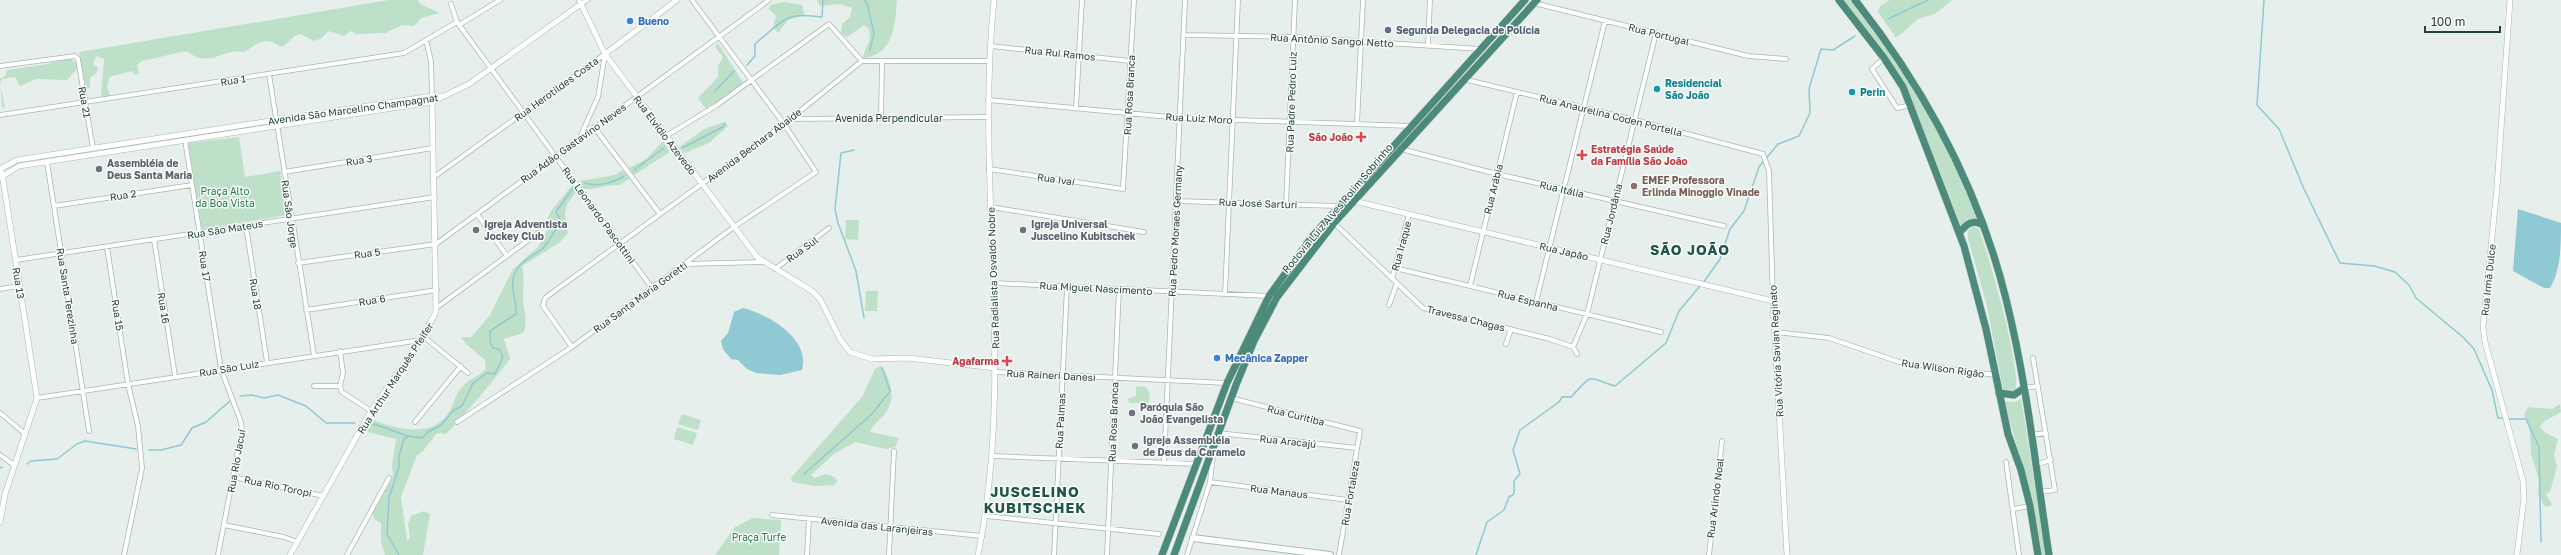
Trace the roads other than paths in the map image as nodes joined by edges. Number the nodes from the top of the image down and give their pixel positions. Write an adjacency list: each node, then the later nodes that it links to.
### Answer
1 (500, 0): 22 (street, Rua 1)
2 (587, 0): 19 (street)
3 (677, 0): 33 (street, Rua Herotildes Costa)
4 (692, 0): 27 (street)
5 (768, 0): 27 (street, Rua Adão Gastavino Neves)
6 (994, 0): 31 (street, Rua Radialista Osvaldo Nobre)
7 (1082, 0): 34 (street)
8 (1134, 0): 40 (street, Rua Rosa Branca)
9 (1185, 0): 24 (street, Rua Pedro Moraes Germany)
10 (1238, 0): 25 (street)
11 (1295, 0): 26 (street, Rua Padre Pedro Luiz)
12 (1363, 0): 29 (street)
13 (1430, 0): 30 (street)
14 (1839, 0): 35 (highway)
15 (1855, 0): 104 (highway)
16 (2510, 0): 242 (street, Rua Irmã Dulce)
17 (1523, 1): 32 (highway, Rodovia Luiz Alves Rolim Sobrinho)
18 (1537, 1): 21 (street, Rua Portugal); 44 (highway, Rodovia Luiz Alves Rolim Sobrinho)
19 (580, 2): 33 (street, Rua Elvidio Azevedo); 42 (street)
20 (452, 4): 22 (street, Rua Leonardo Pascottini)
21 (1605, 21): 23 (street, Rua Portugal); 55 (street)
22 (458, 23): 28 (street, Rua 1); 42 (street, Rua Leonardo Pascottini)
23 (1656, 33): 36 (street, Rua Portugal); 64 (street, Rua Jordânia)
24 (1184, 35): 25 (street, Rua Antônio Sangoi Netto); 61 (street, Rua Pedro Moraes Germany)
25 (1236, 36): 26 (street, Rua Antônio Sangoi Netto); 63 (street)
26 (1294, 37): 29 (street, Rua Antônio Sangoi Netto); 66 (street, Rua Padre Pedro Luiz)
27 (717, 38): 45 (street); 49 (street, Rua Adão Gastavino Neves)
28 (426, 40): 43 (street, Rua 1); 47 (street, Rua Arthur Marquês Pfeifer)
29 (1361, 41): 30 (street, Rua Antônio Sangoi Netto); 68 (street)
30 (1428, 45): 32 (street, Rua Antônio Sangoi Netto)
31 (990, 46): 34 (street, Rua Rui Ramos); 39 (street, Rua Radialista Osvaldo Nobre)
32 (1480, 49): 69 (highway, Rodovia Luiz Alves Rolim Sobrinho)
33 (605, 54): 49 (street, Rua Elvidio Azevedo); 56 (street, Rua Herotildes Costa); 72 (street)
34 (1079, 55): 40 (street, Rua Rui Ramos); 54 (street)
35 (1884, 58): 53 (highway); 53 (street)
36 (1786, 59)
37 (862, 61): 38 (street); 45 (street); 62 (street, Avenida Bechara Abaide)
38 (882, 61): 39 (street); 60 (street)
39 (990, 61): 50 (street, Rua Radialista Osvaldo Nobre)
40 (1130, 61): 57 (street, Rua Rosa Branca)
41 (0, 66): 51 (street, Rua 21)
42 (491, 68): 48 (street); 56 (street, Rua Leonardo Pascottini)
43 (269, 74): 51 (street, Rua 1); 65 (street, Rua São Jorge)
44 (1463, 79): 46 (street, Rua Anaurelina Coden Portella); 76 (highway, Rodovia Luiz Alves Rolim Sobrinho)
45 (751, 81): 67 (street); 71 (street)
46 (1517, 92): 55 (street, Rua Anaurelina Coden Portella); 83 (street, Rua Arábia)
47 (432, 96): 48 (street, Avenida São Marcelino Champagnat); 52 (street, Rua Arthur Marquês Pfeifer); 65 (street, Avenida São Marcelino Champagnat)
48 (447, 96): 52 (street, Avenida São Marcelino Champagnat)
49 (636, 96): 70 (street, Rua Adão Gastavino Neves); 71 (street, Rua Elvidio Azevedo)
50 (988, 100): 54 (street, Rua Luiz Moro); 59 (street, Rua Radialista Osvaldo Nobre)
51 (86, 102): 58 (street, Rua 1); 74 (street, Rua 21)
52 (432, 102): 65 (street, Avenida São Marcelino Champagnat); 75 (street, Rua Arthur Marquês Pfeifer)
53 (1912, 105): 113 (highway)
54 (1076, 108): 57 (street, Rua Luiz Moro)
55 (1583, 108): 64 (street, Rua Anaurelina Coden Portella); 89 (street)
56 (524, 113): 78 (street, Rua Leonardo Pascottini); 85 (street, Rua Herotildes Costa)
57 (1128, 114): 61 (street, Rua Luiz Moro); 88 (street, Rua Rosa Branca)
58 (0, 115)
59 (987, 117): 60 (street, Avenida Perpendicular); 81 (street, Rua Radialista Osvaldo Nobre)
60 (881, 118): 62 (street, Avenida Perpendicular)
61 (1180, 118): 63 (street, Rua Luiz Moro); 91 (street, Rua Pedro Moraes Germany)
62 (790, 119): 67 (street, Avenida Bechara Abaide)
63 (1232, 120): 66 (street, Rua Luiz Moro); 94 (street)
64 (1635, 120): 77 (street, Rua Anaurelina Coden Portella); 93 (street, Rua Jordânia)
65 (277, 122): 73 (street, Avenida São Marcelino Champagnat); 74 (street, Avenida São Marcelino Champagnat); 82 (street, Rua São Jorge)
66 (1290, 122): 68 (street, Rua Luiz Moro); 95 (street, Rua Padre Pedro Luiz)
67 (784, 124): 86 (street, Avenida Bechara Abaide); 107 (street, Rua Santa Maria Goretti)
68 (1357, 124): 69 (street, Rua Luiz Moro)
69 (1411, 126): 97 (highway, Rodovia Luiz Alves Rolim Sobrinho)
70 (594, 127): 72 (street, Rua Adão Gastavino Neves); 100 (street)
71 (666, 136): 86 (street, Rua Elvidio Azevedo)
72 (580, 138): 78 (street, Rua Adão Gastavino Neves)
73 (185, 140): 79 (street, Avenida São Marcelino Champagnat); 87 (street, Rua 17)
74 (93, 148): 80 (street, Avenida São Marcelino Champagnat)
75 (434, 148): 82 (street, Rua 3); 85 (street, Rua Arthur Marquês Pfeifer)
76 (1400, 148): 83 (street, Rua Itália); 92 (highway, Rodovia Luiz Alves Rolim Sobrinho)
77 (1758, 151): 141 (street, Rua Vitória Savian Reginato)
78 (556, 155): 99 (street, Rua Adão Gastavino Neves); 115 (street, Rua Leonardo Pascottini)
79 (48, 162): 84 (street, Avenida São Marcelino Champagnat); 96 (street, Rua Santa Terezinha)
80 (1, 169): 84 (street, Rua 13)
81 (989, 169): 88 (street, Rua Ivaí); 98 (street, Rua Radialista Osvaldo Nobre)
82 (284, 172): 102 (street, Rua São Jorge)
83 (1497, 174): 89 (street, Rua Itália); 111 (street, Rua Arábia)
84 (2, 177): 121 (street, Rua 13)
85 (434, 177): 90 (street, Rua Arthur Marquês Pfeifer)
86 (702, 184): 100 (street, Avenida Bechara Abaide); 107 (street, Rua Elvidio Azevedo)
87 (192, 185): 96 (street, Rua 2); 109 (street, Rua 17)
88 (1123, 189)
89 (1563, 189): 93 (street, Rua Itália); 118 (street)
90 (435, 196): 102 (street, Rua São Mateus); 116 (street, Rua Arthur Marquês Pfeifer)
91 (1176, 201): 94 (street, Rua José Sarturi); 138 (street, Rua Pedro Moraes Germany)
92 (1354, 201): 101 (street, Rua Japão); 103 (highway, Rodovia Luiz Alves Rolim Sobrinho)
93 (1615, 201): 106 (street, Rua Itália); 122 (street, Rua Jordânia)
94 (1229, 203): 95 (street, Rua José Sarturi); 139 (street)
95 (1286, 204): 97 (street, Rua José Sarturi)
96 (54, 206): 119 (street, Rua Santa Terezinha)
97 (1340, 206): 140 (highway, Rodovia Luiz Alves Rolim Sobrinho)
98 (991, 207): 110 (street); 130 (street, Rua Radialista Osvaldo Nobre)
99 (476, 214): 116 (street, Rua Adão Gastavino Neves); 120 (street)
100 (660, 214): 115 (street, Avenida Bechara Abaide)
101 (1409, 214): 111 (street, Rua Japão); 126 (street, Rua Iraque)
102 (291, 218): 105 (street, Rua São Mateus); 124 (street, Rua São Jorge)
103 (1334, 223): 128 (street, Travessa Chagas); 177 (highway, Rodovia Luiz Alves Rolim Sobrinho)
104 (1983, 225): 113 (highway); 173 (highway)
105 (246, 226): 109 (street, Rua São Mateus); 158 (street, Rua 18)
106 (1724, 226)
107 (734, 227): 123 (street, Rua Elvidio Azevedo); 125 (street, Rua Santa Maria Goretti)
108 (829, 228): 127 (street, Rua Sul)
109 (200, 232): 114 (street, Rua São Mateus); 160 (street, Rua 17)
110 (1144, 232)
111 (1483, 232): 118 (street, Rua Japão); 132 (street, Rua Arábia)
112 (538, 233): 120 (street)
113 (1959, 233): 164 (highway)
114 (154, 239): 117 (street, Rua São Mateus); 165 (street, Rua 16)
115 (620, 243): 134 (street, Rua Leonardo Pascottini); 152 (street, Avenida Bechara Abaide)
116 (436, 244): 124 (street, Rua 5); 137 (street, Rua Arthur Marquês Pfeifer)
117 (107, 246): 119 (street, Rua São Mateus); 169 (street, Rua 15)
118 (1549, 248): 122 (street, Rua Japão); 142 (street)
119 (62, 253): 121 (street, Rua São Mateus); 174 (street, Rua Santa Terezinha)
120 (507, 256): 144 (street)
121 (16, 260): 131 (street, Rua 13)
122 (1600, 260): 141 (street, Rua Japão); 146 (street, Rua Jordânia)
123 (762, 262): 125 (street); 127 (street)
124 (298, 263): 145 (street, Rua São Jorge)
125 (684, 264): 134 (street, Rua Santa Maria Goretti)
126 (1395, 268): 128 (street, Rua Iraque); 132 (street, Rua Espanha)
127 (775, 269): 161 (street)
128 (1392, 279): 129 (street, Travessa Chagas)
129 (1397, 283): 143 (street); 147 (street, Travessa Chagas)
130 (994, 284): 133 (street, Rua Miguel Nascimento); 161 (street, Rua Radialista Osvaldo Nobre)
131 (20, 286): 135 (street); 176 (street, Rua 13)
132 (1470, 286): 142 (street, Rua Espanha)
133 (1067, 287): 136 (street, Rua Miguel Nascimento); 163 (street, Rua Palmas)
134 (652, 288): 152 (street, Rua Santa Maria Goretti)
135 (0, 289)
136 (1119, 289): 138 (street, Rua Miguel Nascimento); 166 (street, Rua Rosa Branca)
137 (437, 290): 144 (street, Rua Arthur Marquês Pfeifer); 145 (street, Rua 6)
138 (1172, 291): 139 (street, Rua Miguel Nascimento); 167 (street, Rua Pedro Moraes Germany)
139 (1225, 294): 140 (street, Rua Miguel Nascimento)
140 (1269, 296): 168 (highway, Rodovia Luiz Alves Rolim Sobrinho)
141 (1773, 301): 149 (street, Rua Vitória Savian Reginato)
142 (1536, 302): 146 (street, Rua Espanha)
143 (1389, 305)
144 (436, 308): 150 (street, Rua Arthur Marquês Pfeifer)
145 (306, 310): 156 (street, Rua São Jorge)
146 (1587, 314): 148 (street, Rua Espanha); 153 (street, Rua Jordânia)
147 (1511, 329): 151 (street); 153 (street, Travessa Chagas)
148 (1661, 332)
149 (1775, 332): 164 (street, Rua Wilson Rigão); 238 (street, Rua Vitória Savian Reginato)
150 (422, 338): 154 (street, Rua São Luiz); 159 (street); 178 (street, Rua Arthur Marquês Pfeifer)
151 (1506, 344)
152 (572, 347): 181 (street, Rua Santa Maria Goretti)
153 (1573, 347): 155 (street)
154 (340, 351): 156 (street, Rua São Luiz); 171 (street)
155 (1578, 354)
156 (314, 355): 158 (street, Rua São Luiz)
157 (2034, 358): 172 (street)
158 (267, 362): 160 (street, Rua São Luiz)
159 (460, 366): 162 (street); 180 (street)
160 (221, 369): 165 (street, Rua São Luiz); 202 (street, Rua Rio Jacuí)
161 (995, 370): 163 (street, Rua Raineri Danesi); 193 (street, Rua Radialista Osvaldo Nobre)
162 (468, 372)
163 (1063, 375): 166 (street, Rua Raineri Danesi); 194 (street, Rua Palmas)
164 (1995, 375): 175 (highway)
165 (175, 376): 169 (street, Rua São Luiz)
166 (1115, 378): 167 (street, Rua Raineri Danesi); 196 (street, Rua Rosa Branca)
167 (1168, 380): 168 (street, Rua Raineri Danesi); 198 (street, Rua Pedro Moraes Germany)
168 (1227, 383): 199 (highway, Rodovia Luiz Alves Rolim Sobrinho)
169 (128, 384): 174 (street, Rua São Luiz); 223 (street, Rua 15)
170 (314, 386): 171 (street)
171 (340, 386): 178 (street)
172 (2038, 386): 173 (street); 186 (street)
173 (2024, 388): 175 (highway); 187 (highway)
174 (83, 391): 176 (street, Rua São Luiz); 182 (street, Rua Santa Terezinha)
175 (1999, 393): 209 (highway)
176 (37, 398): 184 (street)
177 (1231, 398): 183 (street, Rua Curitiba); 185 (highway, Rodovia Luiz Alves Rolim Sobrinho)
178 (371, 411): 207 (street, Rua Arthur Marquês Pfeifer)
179 (0, 413): 184 (street)
180 (415, 422)
181 (457, 422)
182 (89, 431)
183 (1360, 431): 190 (street, Rua Fortaleza)
184 (24, 433): 200 (street)
185 (1218, 433): 189 (highway, Rodovia Luiz Alves Rolim Sobrinho); 190 (street, Rua Aracajú)
186 (2046, 433): 187 (street); 195 (street)
187 (2030, 436): 201 (highway)
188 (1722, 441): 237 (street, Rua Arlindo Noal)
189 (1214, 446): 204 (street); 233 (highway, Rodovia Luiz Alves Rolim Sobrinho)
190 (1357, 448): 208 (street, Rua Fortaleza)
191 (894, 452): 217 (street)
192 (0, 455): 200 (street)
193 (992, 456): 194 (street); 212 (street, Rua Radialista Osvaldo Nobre)
194 (1059, 459): 196 (street); 215 (street, Rua Palmas)
195 (2051, 460): 201 (street); 205 (street)
196 (1112, 461): 198 (street); 218 (street, Rua Rosa Branca)
197 (2006, 462): 210 (street)
198 (1164, 463): 199 (street)
199 (1196, 464): 232 (highway, Rodovia Luiz Alves Rolim Sobrinho)
200 (14, 465): 206 (street)
201 (2035, 465): 205 (highway)
202 (233, 477): 207 (street, Rua Rio Toropi); 216 (street, Rua Rio Jacuí)
203 (389, 478): 226 (street)
204 (1210, 482): 208 (street, Rua Manaus); 221 (street)
205 (2039, 492): 241 (highway)
206 (2, 494): 214 (street)
207 (324, 496): 222 (street, Rua Arthur Marquês Pfeifer)
208 (1348, 500): 236 (street, Rua Fortaleza)
209 (2030, 506): 210 (street); 240 (highway)
210 (2013, 509): 239 (street)
211 (772, 515): 213 (street, Avenida das Laranjeiras)
212 (986, 516): 215 (street); 220 (street, Rua Radialista Osvaldo Nobre)
213 (808, 519): 217 (street, Avenida das Laranjeiras); 227 (street)
214 (0, 522)
215 (1056, 523): 218 (street); 230 (street, Rua Palmas)
216 (224, 525): 222 (street); 224 (street, Rua Rio Jacuí)
217 (890, 527): 220 (street, Avenida das Laranjeiras); 228 (street)
218 (1108, 529): 219 (street); 231 (street, Rua Rosa Branca)
219 (1159, 534)
220 (982, 536): 229 (street, Rua Radialista Osvaldo Nobre)
221 (1193, 538): 234 (street); 235 (main road)
222 (297, 542): 225 (street, Rua Arthur Marquês Pfeifer)
223 (124, 555)
224 (218, 555)
225 (290, 555)
226 (347, 555)
227 (807, 555)
228 (889, 555)
229 (978, 555)
230 (1054, 555)
231 (1107, 555)
232 (1162, 555)
233 (1174, 555)
234 (1187, 555)
235 (1330, 555)
236 (1339, 555)
237 (1709, 555)
238 (1787, 555)
239 (2019, 555)
240 (2038, 555)
241 (2049, 555)
242 (2517, 555)

